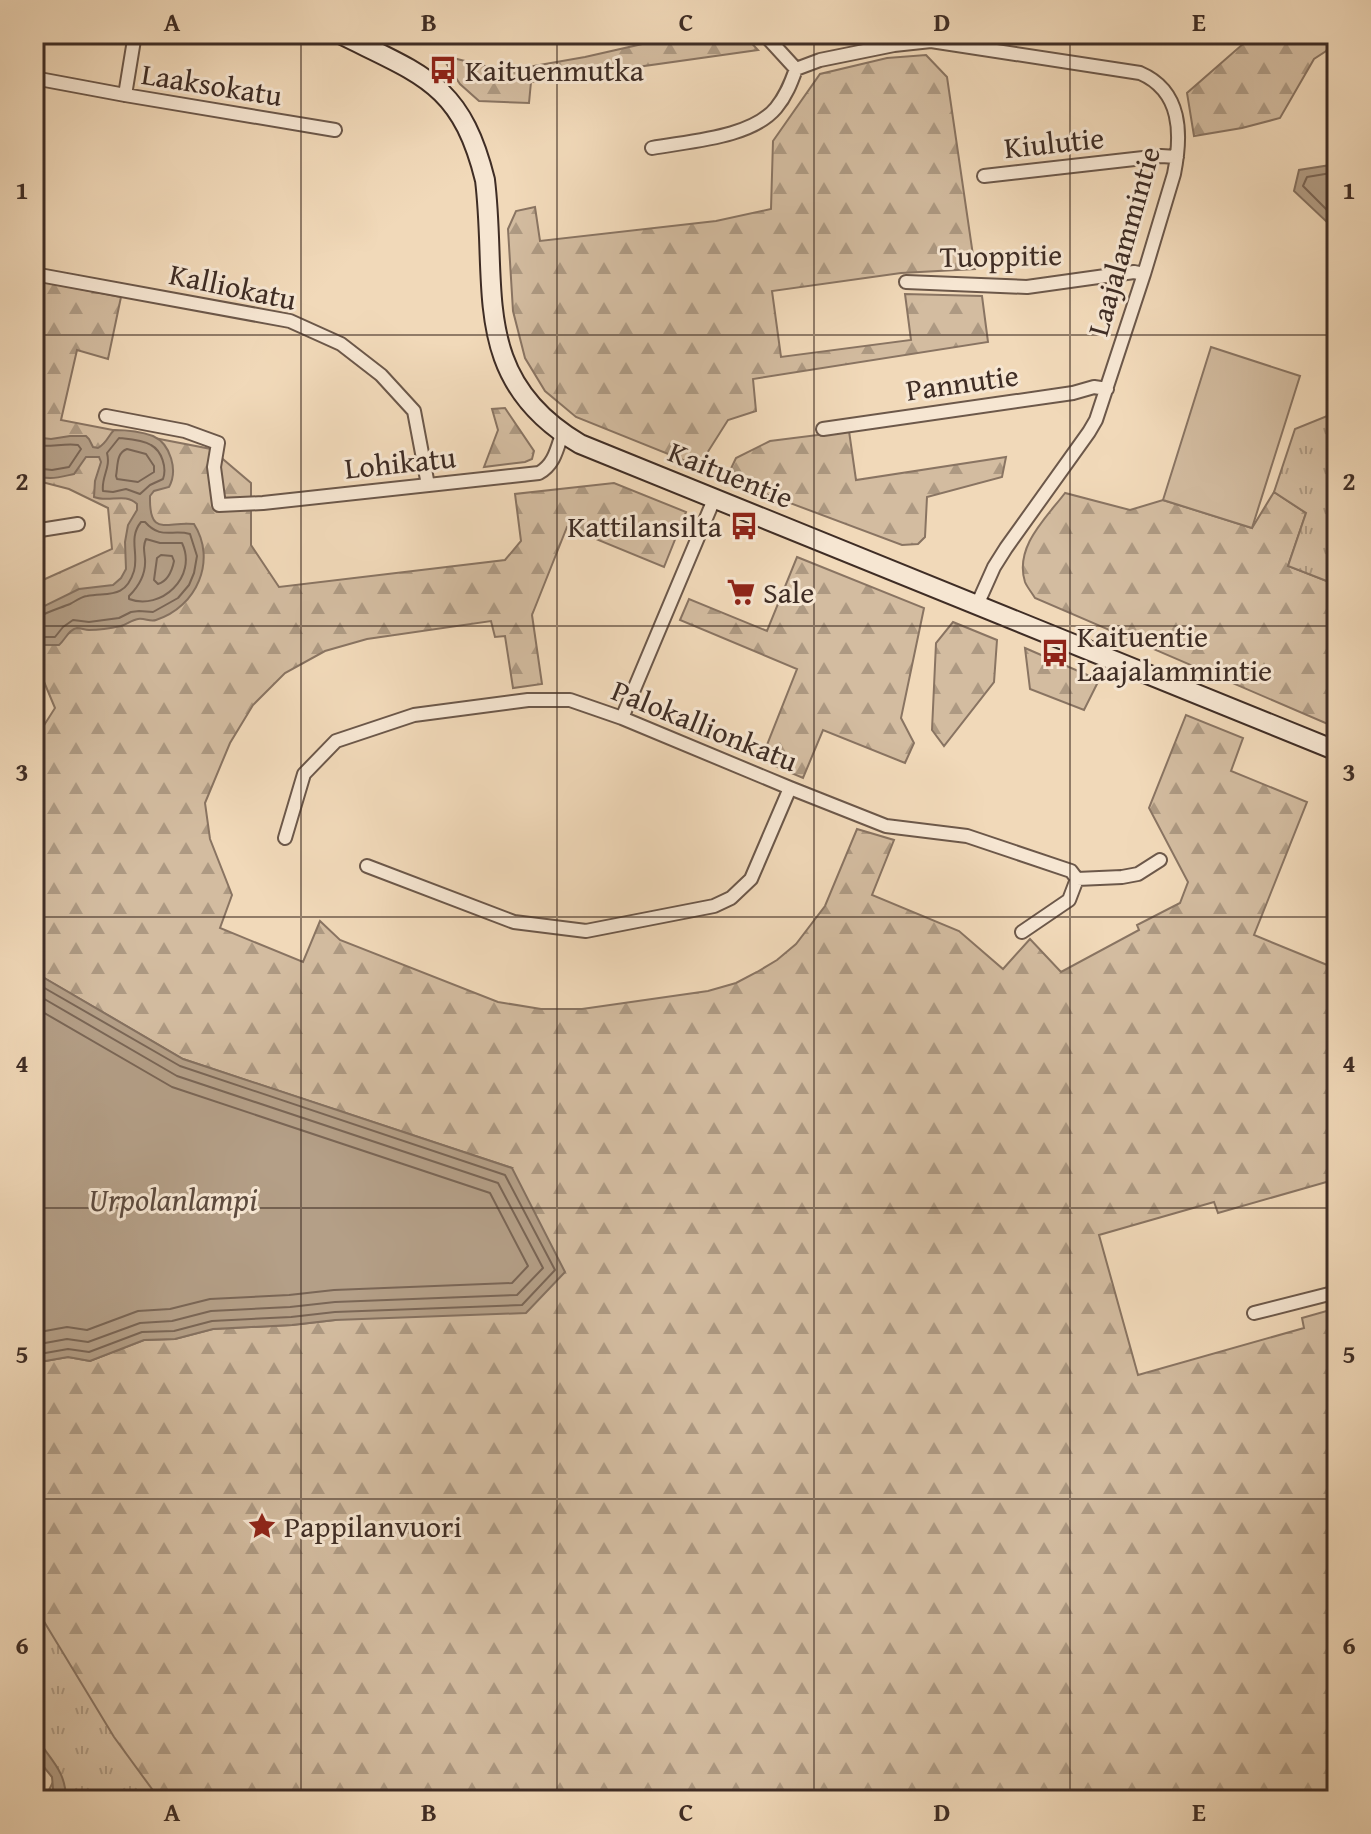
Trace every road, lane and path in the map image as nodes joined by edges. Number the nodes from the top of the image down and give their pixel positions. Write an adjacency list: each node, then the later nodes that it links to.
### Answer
1 (135, 34): 6 (street)
2 (340, 34): 17 (street, Kaituentie)
3 (764, 34): 4 (street)
4 (796, 69): 8 (street); 9 (street, Laajalammintie)
5 (34, 78): 6 (street, Laaksokatu)
6 (125, 95): 7 (street, Laaksokatu)
7 (335, 130)
8 (652, 148)
9 (1177, 157): 10 (street, Kiulutie); 12 (street, Laajalammintie)
10 (984, 176)
11 (34, 274): 18 (street, Kalliokatu)
12 (1144, 274): 13 (street, Tuoppitie); 14 (street, Laajalammintie)
13 (906, 282)
14 (1107, 389): 16 (street, Pannutie); 22 (street, Laajalammintie)
15 (106, 416): 18 (street, Lohikatu)
16 (823, 429)
17 (562, 434): 18 (street, Lohikatu); 19 (street, Kaituentie)
18 (428, 485)
19 (715, 497): 22 (street, Kaituentie); 23 (street)
20 (78, 524): 21 (street)
21 (34, 531)
22 (977, 605): 24 (street, Kaituentie)
23 (622, 718): 25 (street, Palokallionkatu); 26 (street, Palokallionkatu)
24 (1337, 751)
25 (790, 788): 28 (street); 29 (street, Palokallionkatu)
26 (285, 838)
27 (1160, 860): 29 (street)
28 (367, 866)
29 (1077, 879): 30 (street)
30 (1022, 932)
31 (1337, 1292): 32 (street)
32 (1254, 1313)

